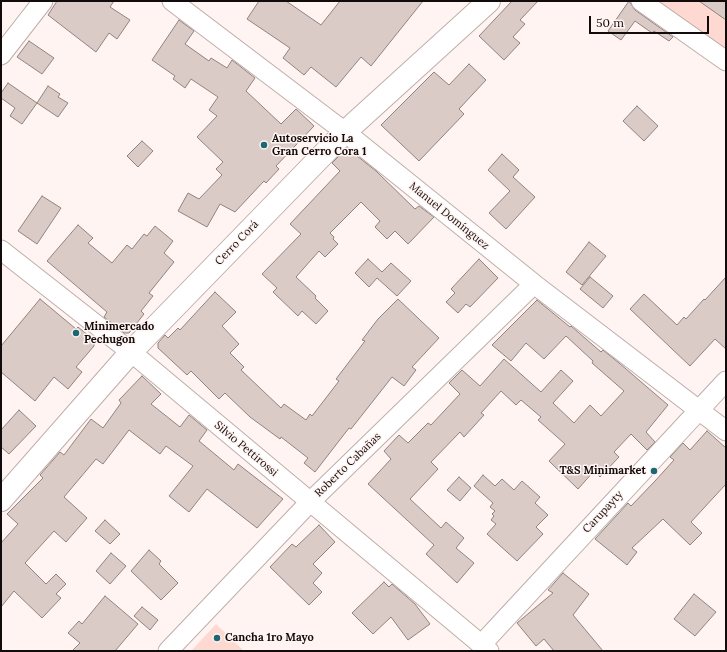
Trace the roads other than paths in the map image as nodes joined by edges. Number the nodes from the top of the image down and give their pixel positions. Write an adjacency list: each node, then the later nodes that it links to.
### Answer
1 (43, 1): 5 (street)
2 (172, 1): 7 (street, Manuel Domínguez)
3 (489, 1): 7 (street, Cerro Corá)
4 (641, 1): 6 (street)
5 (1, 55)
6 (726, 61)
7 (346, 132): 9 (street, Manuel Domínguez); 10 (street, Cerro Corá)
8 (1, 250): 10 (street, Silvio Pettirossi)
9 (534, 284): 12 (street, Manuel Domínguez); 15 (street, Roberto Cabañas)
10 (131, 352): 14 (street, Cerro Corá); 15 (street, Silvio Pettirossi)
11 (726, 381): 12 (street, Carupayty)
12 (699, 409): 13 (street, Manuel Domínguez); 16 (street, Carupayty)
13 (726, 431)
14 (1, 500)
15 (310, 502): 16 (street, Silvio Pettirossi); 17 (street, Roberto Cabañas)
16 (485, 648)
17 (168, 651)

